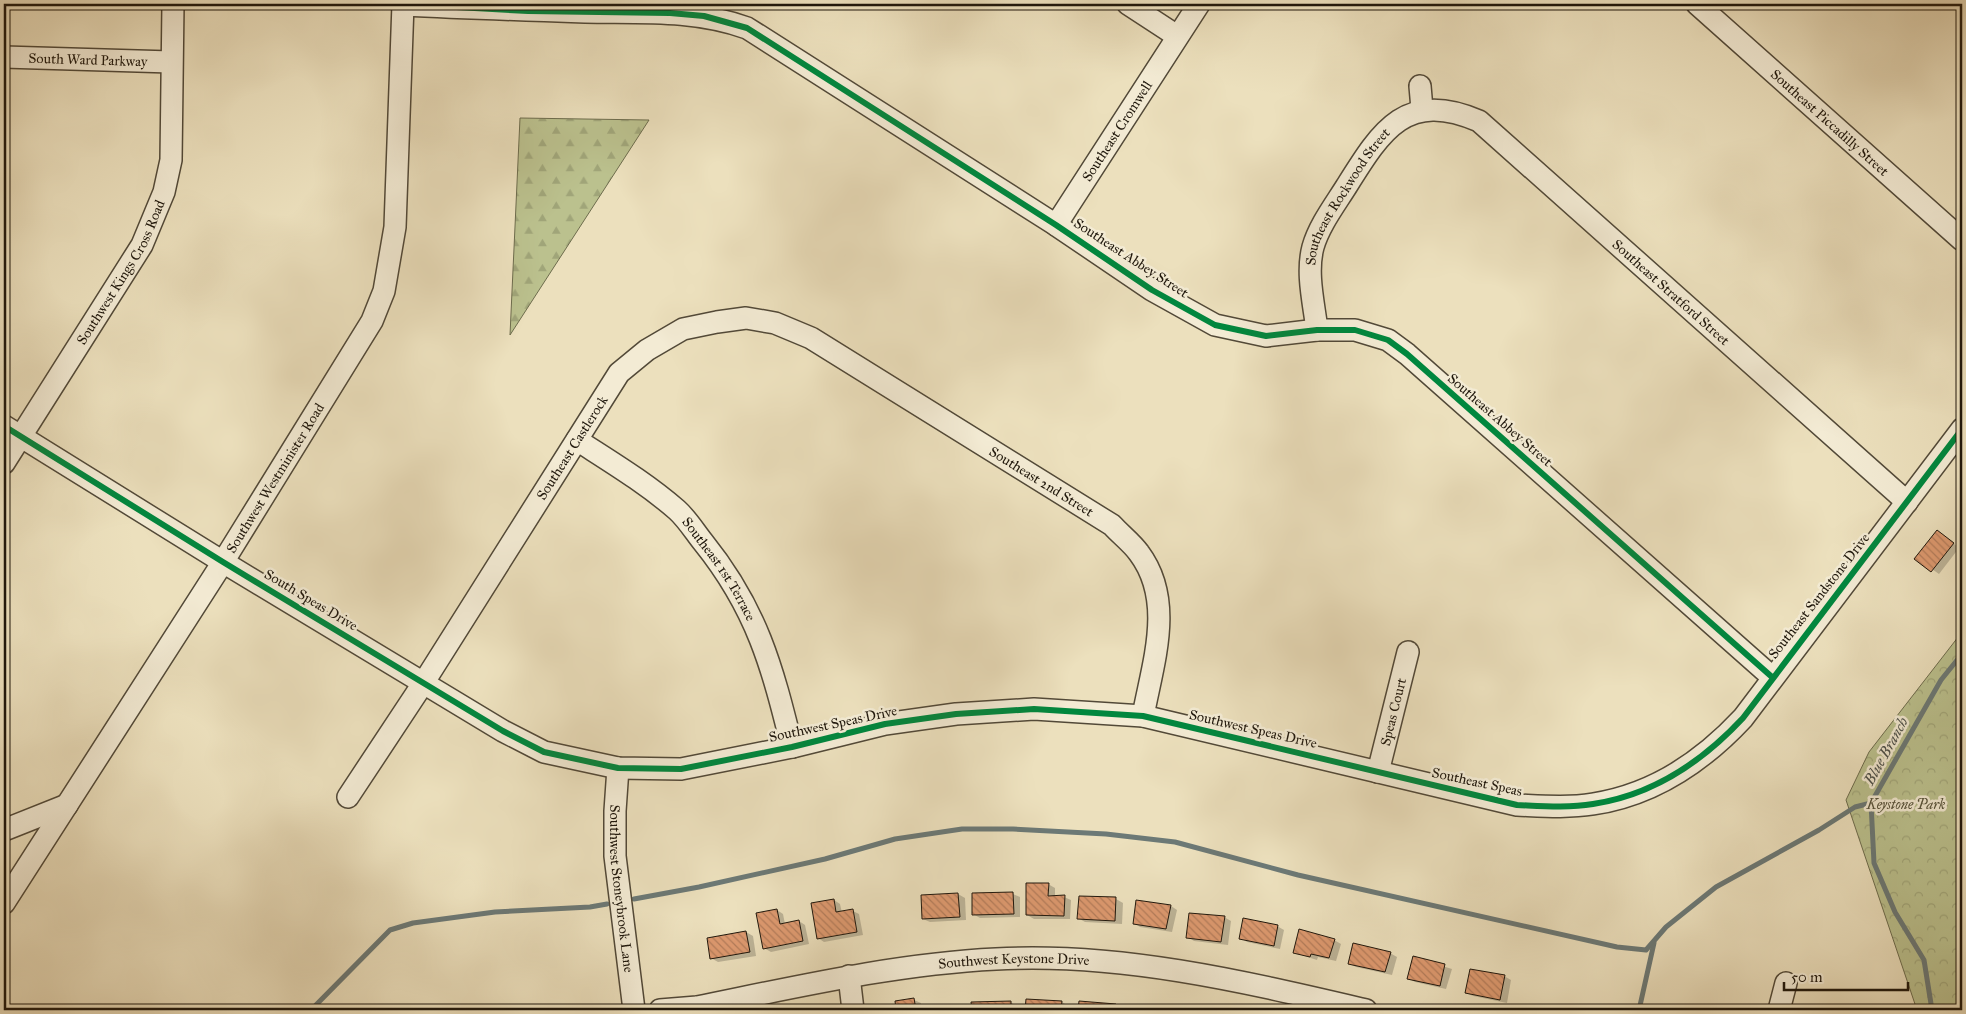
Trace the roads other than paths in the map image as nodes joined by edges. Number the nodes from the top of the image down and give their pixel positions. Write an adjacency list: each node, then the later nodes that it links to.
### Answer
1 (173, 4): 8 (street, Southwest Kings Cross Road)
2 (403, 4): 11 (street, Southeast Abbey Street); 20 (street, Southwest Westminister Road)
3 (1128, 4): 6 (street)
4 (1199, 4): 6 (street, Southeast Cromwell)
5 (1697, 4): 12 (street, Southeast Piccadilly Street)
6 (1177, 36): 11 (street, Southeast Cromwell)
7 (4, 58): 8 (street, South Ward Parkway)
8 (171, 62): 16 (street, Southwest Kings Cross Road)
9 (1420, 86): 10 (street)
10 (1422, 109): 14 (street, Southeast Rockwood Street); 19 (street, Southeast Stratford Street)
11 (1056, 225): 14 (street, Southeast Abbey Street)
12 (1962, 240)
13 (792, 330): 17 (street, Southeast Castlerock); 24 (street, Southeast 2nd Street)
14 (1317, 330): 22 (street, Southeast Abbey Street)
15 (1962, 429): 19 (street, Southeast Sandstone Drive)
16 (12, 431): 18 (street, Southwest Kings Cross Road); 20 (street, South Speas Drive)
17 (577, 440): 23 (street, Southeast Castlerock); 25 (street, Southeast 1st Terrace)
18 (4, 462)
19 (1907, 502): 22 (street, Southeast Sandstone Drive)
20 (223, 562): 23 (street, South Speas Drive); 30 (street, Southwest Westminister Road)
21 (1408, 652): 27 (street, Speas Court)
22 (1772, 677): 28 (street, Southeast Sandstone Drive)
23 (424, 682): 26 (street, South Speas Drive); 29 (street, Southeast Castlerock)
24 (1143, 716): 25 (street, Southwest Speas Drive); 27 (street, Southwest Speas Drive)
25 (792, 747): 26 (street, Southwest Speas Drive)
26 (618, 768): 36 (street, Southwest Stoneybrook Lane)
27 (1378, 772): 28 (street, Southeast Speas)
28 (1659, 783)
29 (348, 797)
30 (67, 805): 31 (street); 32 (street, Southwest Westminister Road)
31 (4, 830)
32 (4, 903)
33 (849, 976): 35 (street, Southwest Keystone Drive); 37 (street, Southwest Keystone Drive); 38 (street)
34 (1786, 983): 40 (street)
35 (1292, 1002): 39 (street, Southwest Keystone Drive)
36 (634, 1010)
37 (660, 1010)
38 (853, 1010)
39 (1366, 1010)
40 (1779, 1010)

